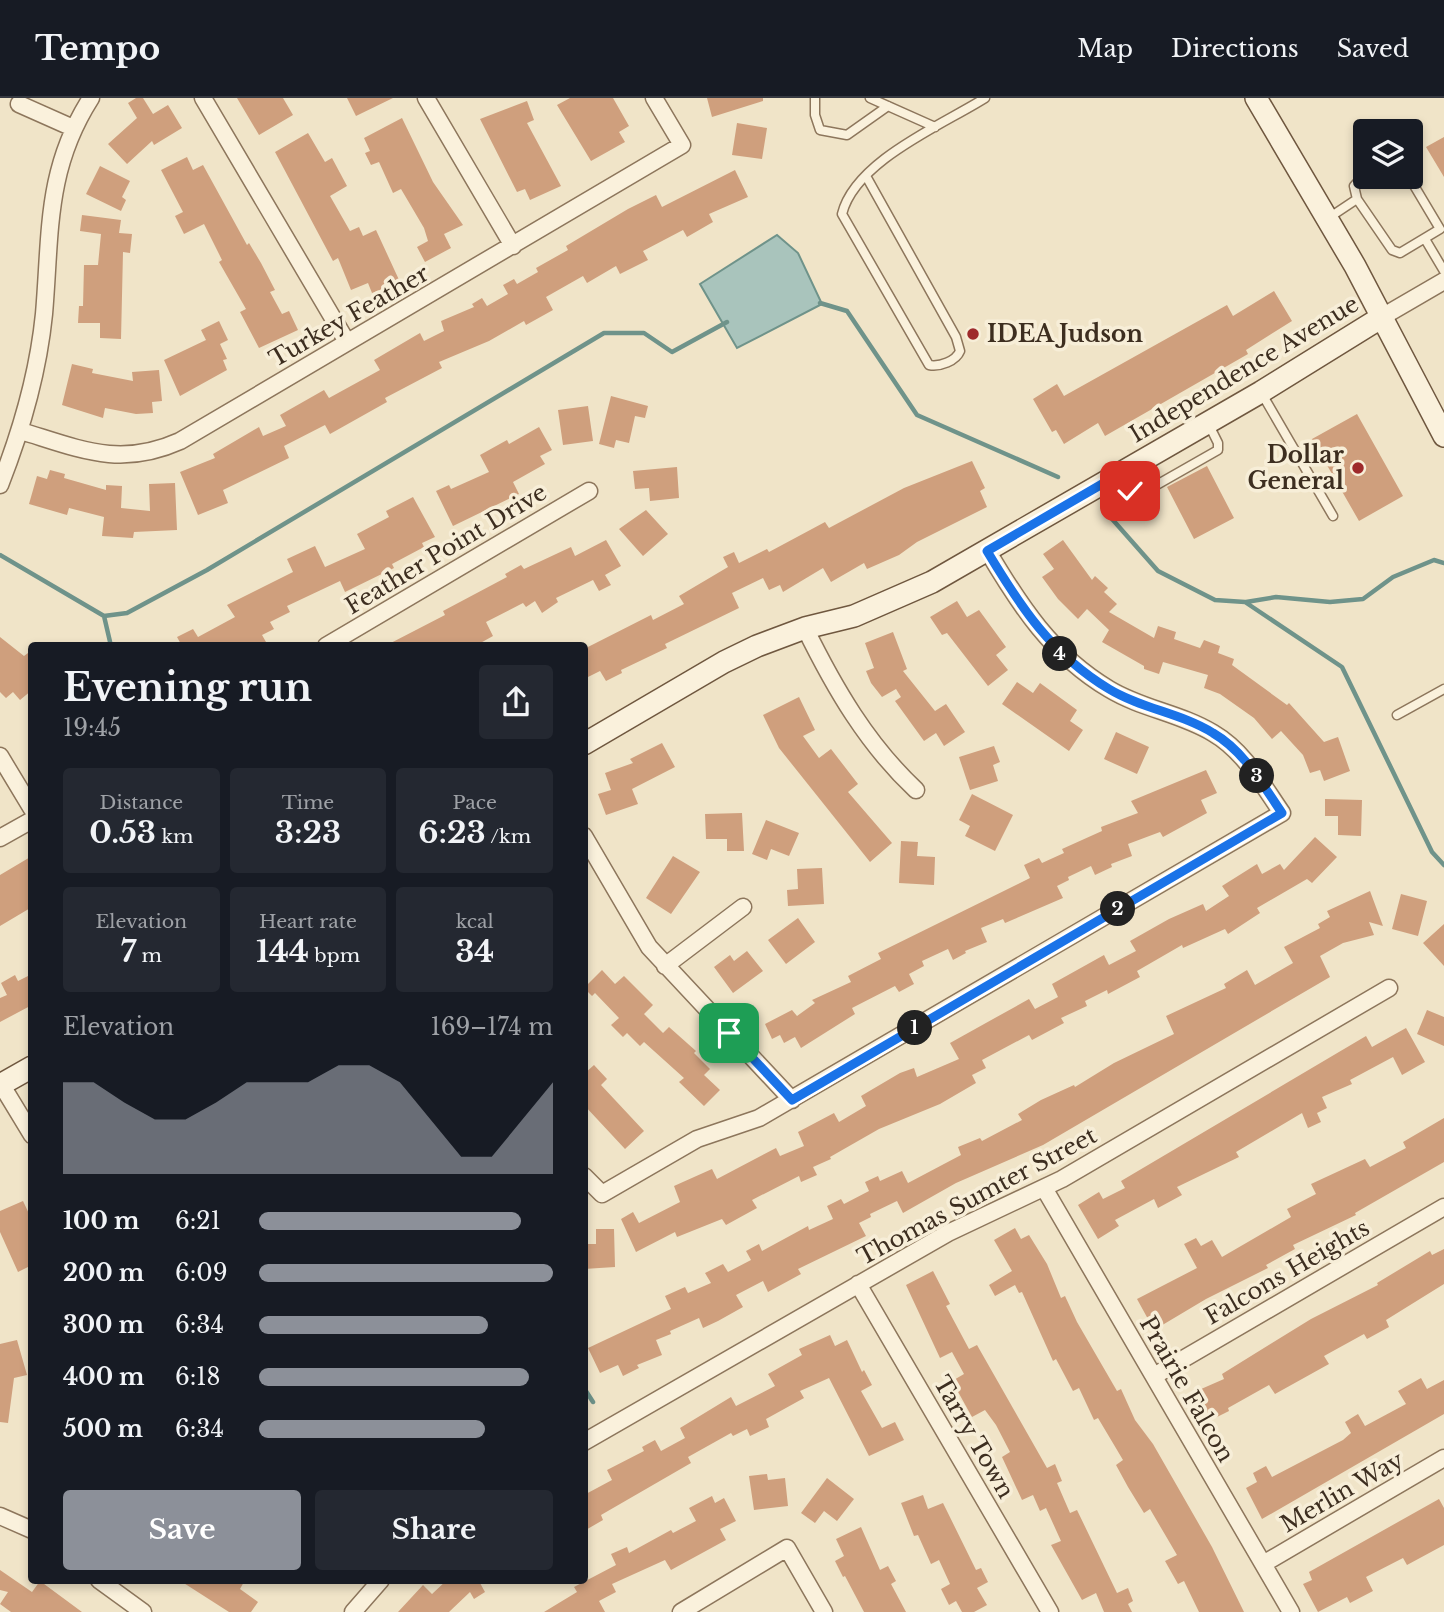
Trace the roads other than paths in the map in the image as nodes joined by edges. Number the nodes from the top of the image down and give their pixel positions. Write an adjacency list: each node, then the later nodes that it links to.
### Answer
1 (91, 98): 12 (street)
2 (203, 98): 24 (street)
3 (426, 98): 20 (street)
4 (654, 98): 20 (street, Turkey Feather)
5 (815, 98): 10 (lane)
6 (870, 98): 10 (lane)
7 (985, 98): 11 (lane)
8 (1256, 98): 17 (street)
9 (19, 104): 12 (street)
10 (888, 106): 11 (lane)
11 (935, 127): 13 (lane)
12 (73, 128): 27 (street)
13 (866, 176): 13 (lane)
14 (1355, 189): 16 (lane)
15 (1417, 189): 18 (lane)
16 (1357, 199): 17 (lane); 19 (lane)
17 (1327, 219): 23 (street)
18 (1442, 228): 19 (lane)
19 (1425, 239): 21 (lane)
20 (513, 246): 24 (street, Turkey Feather)
21 (1444, 271)
22 (1444, 281): 23 (street, Independence Avenue)
23 (1382, 317): 25 (street, Independence Avenue); 28 (street)
24 (347, 342): 27 (street, Turkey Feather)
25 (1261, 392): 26 (street, Independence Avenue); 32 (lane)
26 (1208, 422): 29 (street, Independence Avenue); 29 (lane)
27 (21, 431): 30 (street)
28 (1444, 436)
29 (1121, 473): 33 (street, Independence Avenue)
30 (0, 485)
31 (589, 491): 35 (street, Feather Point Drive)
32 (1332, 516)
33 (987, 551): 34 (street, Independence Avenue); 50 (street)
34 (805, 628): 38 (street, Independence Avenue); 40 (street)
35 (333, 642)
36 (1444, 689): 37 (lane)
37 (1398, 715)
38 (588, 742)
39 (0, 756): 41 (street)
40 (916, 790)
41 (28, 802)
42 (28, 822): 43 (street)
43 (0, 838)
44 (588, 843): 46 (street)
45 (743, 907): 46 (street)
46 (665, 966): 50 (street)
47 (1389, 988): 53 (street, Thomas Sumter Street)
48 (28, 1069): 49 (street)
49 (1, 1085): 51 (street)
50 (792, 1100): 52 (street)
51 (28, 1129)
52 (588, 1180)
53 (1044, 1188): 55 (street, Thomas Sumter Street); 56 (street, Prairie Falcon)
54 (1444, 1207): 56 (street, Falcons Heights)
55 (858, 1284): 57 (street, Thomas Sumter Street); 68 (street, Tarry Town)
56 (1154, 1377): 61 (street, Prairie Falcon)
57 (588, 1440)
58 (1444, 1458): 61 (street, Merlin Way)
59 (0, 1516): 60 (street)
60 (28, 1528)
61 (1263, 1564): 69 (street, Prairie Falcon)
62 (104, 1584): 64 (street)
63 (378, 1584): 65 (street)
64 (143, 1612)
65 (353, 1612)
66 (681, 1612): 67 (street)
67 (824, 1612)
68 (1050, 1612)
69 (1291, 1612)

